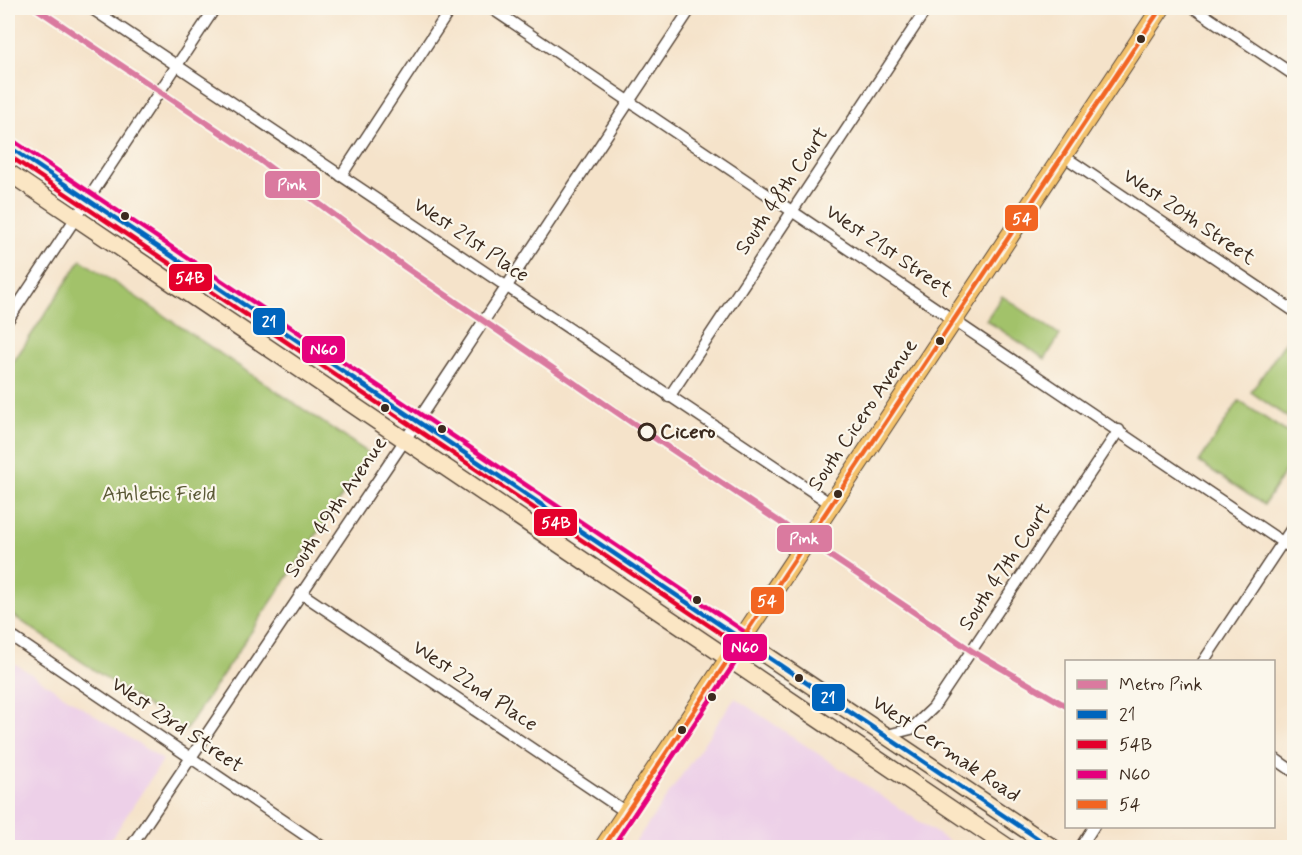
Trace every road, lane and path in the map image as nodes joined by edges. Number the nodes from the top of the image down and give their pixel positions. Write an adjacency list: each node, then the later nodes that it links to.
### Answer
1 (91, 8): 9 (street, West 21st Place)
2 (215, 8): 9 (street)
3 (451, 8): 15 (street)
4 (491, 8): 11 (street, West 21st Street)
5 (691, 8): 11 (street, South 49th Avenue)
6 (927, 8): 17 (street, South 48th Court)
7 (1161, 8): 13 (main road, South Cicero Avenue)
8 (1194, 8): 10 (street)
9 (177, 65): 15 (street, West 21st Place); 16 (street)
10 (1294, 75)
11 (630, 100): 17 (street, West 21st Street); 19 (street, South 49th Avenue)
12 (8, 146): 16 (main road, West Cermak Road)
13 (1062, 155): 20 (street, West 20th Street); 21 (main road, South Cicero Avenue)
14 (8, 172): 18 (main road)
15 (341, 176): 19 (street, West 21st Place)
16 (87, 200): 18 (street); 24 (main road, West Cermak Road)
17 (793, 210): 21 (street, West 21st Street); 23 (street, South 48th Court)
18 (75, 218): 22 (street); 26 (main road)
19 (506, 287): 23 (street, West 21st Place); 24 (street, South 49th Avenue)
20 (1294, 311)
21 (954, 318): 25 (street, West 21st Street); 27 (main road, South Cicero Avenue)
22 (8, 320)
23 (669, 397): 27 (street, West 21st Place)
24 (417, 421): 26 (street, South 49th Avenue); 33 (main road, West Cermak Road)
25 (1119, 430): 29 (street, West 21st Street); 36 (street, South 47th Court)
26 (405, 440): 31 (street, South 49th Avenue); 34 (main road)
27 (831, 504): 33 (main road, South Cicero Avenue)
28 (1294, 525): 29 (street)
29 (1283, 542): 30 (street, West 21st Street); 35 (street)
30 (1294, 550)
31 (301, 593): 37 (street, South 49th Avenue); 40 (street, West 22nd Place)
32 (8, 634): 37 (street, West 23rd Street)
33 (742, 639): 34 (main road, South Cicero Avenue); 36 (main road, West Cermak Road)
34 (729, 658): 40 (main road, South Cicero Avenue); 45 (main road)
35 (1204, 660)
36 (887, 735): 46 (main road, West Cermak Road)
37 (191, 756): 42 (street, South 49th Avenue); 43 (street, West 23rd Street)
38 (1275, 759): 39 (street)
39 (1294, 772)
40 (626, 812): 44 (main road, South Cicero Avenue)
41 (1093, 828): 47 (street)
42 (130, 848)
43 (324, 848)
44 (603, 848)
45 (1009, 848)
46 (1053, 848)
47 (1080, 848)

